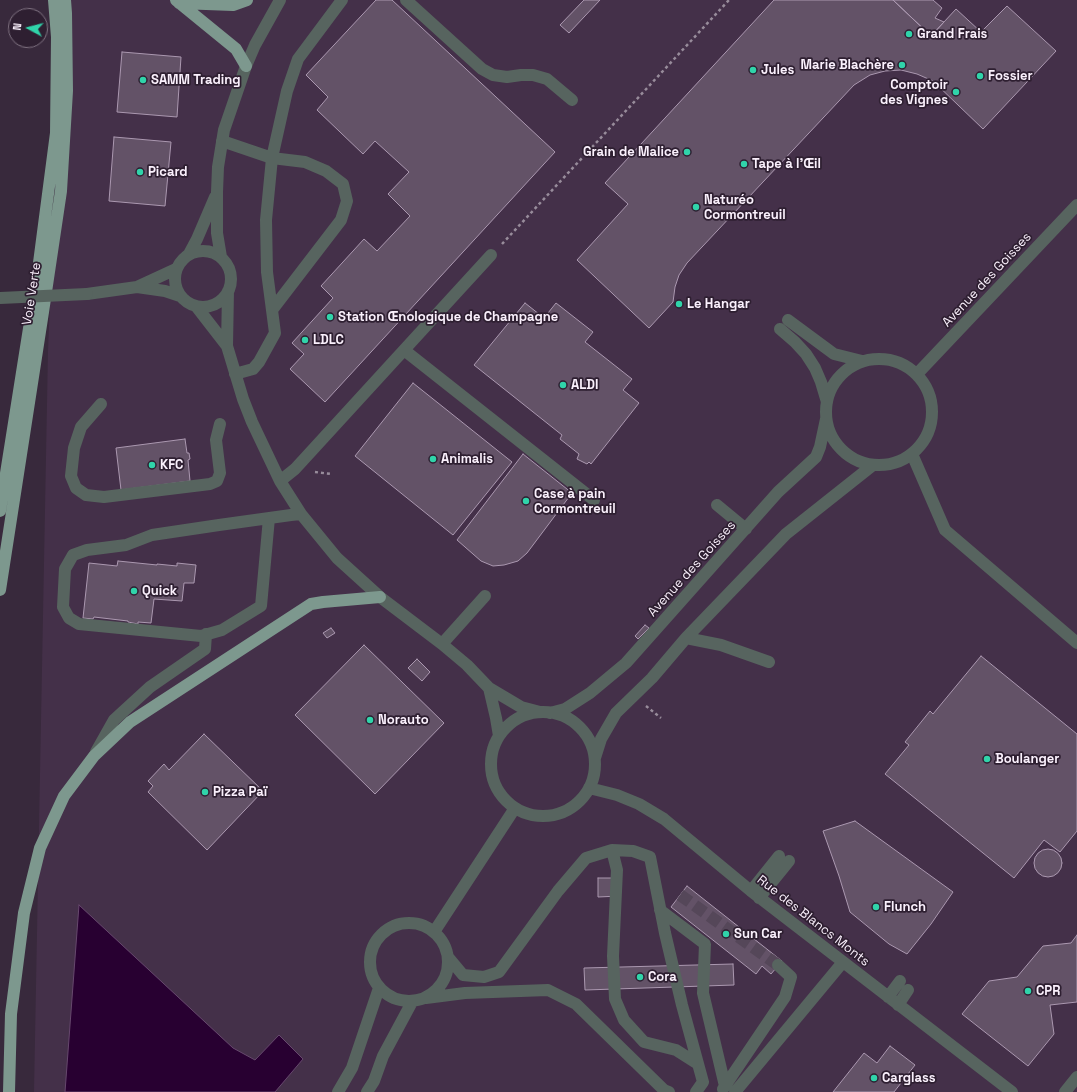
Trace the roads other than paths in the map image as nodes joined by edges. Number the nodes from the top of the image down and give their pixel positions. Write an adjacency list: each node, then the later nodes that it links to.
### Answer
1 (54, 0): 38 (main road, Voie Verte)
2 (65, 0): 42 (main road, Voie Verte)
3 (247, 0): 7 (main road)
4 (280, 0): 8 (street)
5 (342, 0): 11 (street)
6 (406, 0): 9 (street)
7 (178, 2): 8 (main road)
8 (246, 66): 10 (street)
9 (572, 100)
10 (222, 141): 11 (street); 12 (street)
11 (272, 158): 23 (street); 23 (street)
12 (217, 192): 14 (street); 16 (street)
13 (1077, 205): 28 (street, Avenue des Goisses)
14 (189, 254): 16 (street); 17 (street)
15 (491, 255): 25 (street)
16 (221, 257): 19 (street)
17 (176, 269): 18 (street); 20 (street)
18 (137, 287): 20 (street); 21 (street, bridge)
19 (228, 292): 22 (street); 24 (street)
20 (180, 296): 22 (street)
21 (0, 298)
22 (196, 306): 24 (street)
23 (272, 310): 27 (street)
24 (227, 346): 27 (street)
25 (404, 350): 35 (street); 36 (street)
26 (862, 361): 28 (street); 29 (street); 29 (street)
27 (235, 374): 35 (street)
28 (917, 374): 33 (street)
29 (827, 402): 31 (street)
30 (101, 404): 32 (street)
31 (826, 419): 34 (street); 41 (street, Avenue des Goisses)
32 (220, 424)
33 (912, 454): 34 (street); 47 (street)
34 (873, 465): 46 (street)
35 (280, 482): 39 (street)
36 (594, 500)
37 (717, 505): 41 (street)
38 (0, 511)
39 (301, 514): 40 (street); 44 (street)
40 (268, 518): 45 (street); 45 (street)
41 (746, 529): 51 (street, Avenue des Goisses)
42 (0, 590)
43 (485, 596): 48 (street)
44 (380, 597): 48 (street); 53 (main road)
45 (206, 634): 53 (street)
46 (686, 638): 49 (street); 54 (street)
47 (1077, 643)
48 (442, 644): 50 (street)
49 (769, 662)
50 (489, 688): 51 (street); 52 (street)
51 (545, 713): 52 (street); 54 (street)
52 (499, 736): 56 (street)
53 (94, 756): 76 (main road)
54 (595, 758): 55 (street)
55 (589, 788): 56 (street); 59 (street, Rue des Blancs Monts)
56 (515, 808): 61 (street)
57 (612, 850): 60 (street); 62 (street); 72 (street)
58 (784, 859): 59 (street)
59 (755, 895): 63 (street, Rue des Blancs Monts)
60 (660, 910): 72 (street); 75 (street)
61 (434, 932): 62 (street); 66 (street)
62 (448, 957): 69 (street)
63 (843, 962): 68 (street, Rue des Blancs Monts); 75 (street)
64 (778, 965): 75 (street)
65 (900, 981): 68 (street)
66 (378, 988): 70 (street); 77 (street)
67 (908, 990): 71 (street)
68 (888, 997): 71 (street, Rue des Blancs Monts)
69 (426, 998): 70 (street); 79 (street)
70 (412, 1002): 78 (street)
71 (898, 1005): 81 (street, Rue des Blancs Monts)
72 (698, 1064): 74 (street)
73 (1077, 1077): 82 (street)
74 (705, 1087): 80 (street)
75 (727, 1090)
76 (9, 1092)
77 (338, 1092)
78 (367, 1092)
79 (669, 1092)
80 (696, 1092)
81 (1012, 1092)
82 (1065, 1092)

